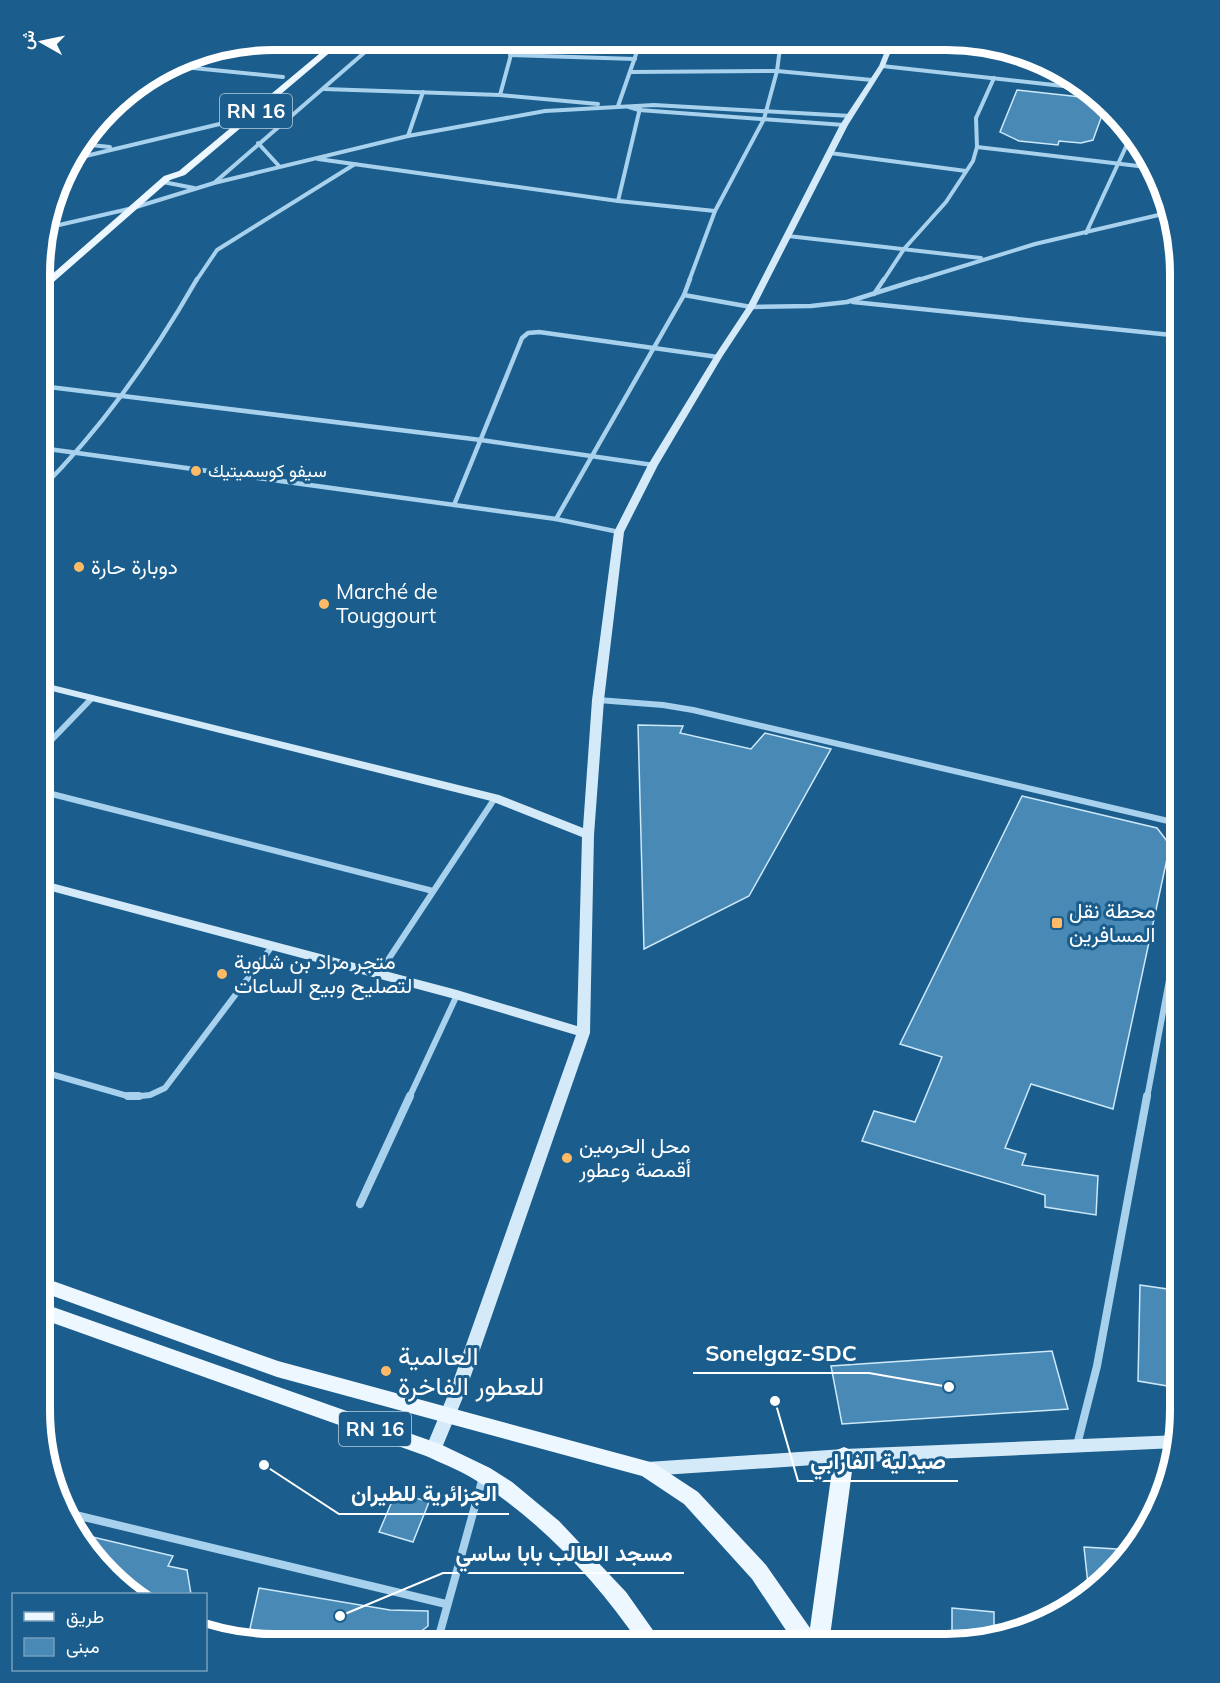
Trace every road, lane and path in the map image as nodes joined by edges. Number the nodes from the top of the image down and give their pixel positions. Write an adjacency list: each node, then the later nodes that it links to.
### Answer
1 (314, 50): 14 (main road, RN 16)
2 (329, 50): 45 (main road, RN 16)
3 (368, 50): 18 (street)
4 (512, 50): 8 (street)
5 (637, 50): 9 (street)
6 (780, 50): 12 (street)
7 (889, 50): 10 (street)
8 (510, 55): 9 (street); 20 (street)
9 (634, 59): 13 (street)
10 (882, 66): 15 (street); 16 (street)
11 (187, 67): 14 (street)
12 (777, 71): 13 (street); 16 (street); 26 (street)
13 (630, 72): 22 (street)
14 (283, 77): 29 (main road, RN 16)
15 (994, 78): 17 (street); 35 (street)
16 (872, 80): 27 (street)
17 (1069, 86)
18 (324, 89): 19 (street); 33 (street)
19 (423, 92): 20 (street); 31 (street)
20 (500, 94): 24 (street)
21 (641, 105): 23 (street); 25 (street); 26 (street)
22 (618, 106): 23 (street); 24 (street)
23 (626, 106): 25 (street)
24 (612, 107): 31 (street)
25 (639, 110): 28 (street); 48 (street)
26 (767, 110): 27 (street); 28 (street)
27 (851, 116): 30 (street)
28 (764, 119): 30 (street); 50 (street)
29 (228, 122): 36 (street); 45 (main road, RN 16)
30 (844, 125): 37 (street)
31 (408, 136): 39 (street)
32 (1128, 142): 40 (street)
33 (258, 143): 42 (street); 46 (street)
34 (90, 145): 36 (street)
35 (976, 147): 40 (street); 44 (street)
36 (116, 148): 38 (street)
37 (830, 153): 44 (street); 54 (street)
38 (83, 156)
39 (312, 158): 41 (street); 42 (street)
40 (1118, 163): 43 (street); 53 (street)
41 (355, 164): 48 (street); 66 (street)
42 (279, 166): 46 (street)
43 (1142, 166)
44 (966, 171): 55 (street)
45 (165, 180): 47 (street); 49 (main road, RN 16)
46 (214, 183): 47 (street)
47 (197, 188): 49 (street)
48 (618, 201): 50 (street)
49 (133, 208): 52 (street); 57 (main road, RN 16)
50 (715, 211): 58 (street)
51 (1162, 214): 53 (street)
52 (55, 226)
53 (1086, 233): 56 (street)
54 (788, 236): 55 (street); 61 (street)
55 (904, 249): 56 (street); 59 (street)
56 (984, 259): 59 (street)
57 (50, 282)
58 (684, 295): 61 (street); 63 (street)
59 (874, 295): 60 (street)
60 (846, 302): 61 (street); 62 (street)
61 (751, 308): 64 (street)
62 (1170, 335)
63 (654, 347): 64 (street); 67 (street); 70 (street)
64 (718, 357): 71 (street)
65 (50, 387): 66 (street)
66 (122, 396): 67 (street); 69 (street)
67 (481, 440): 70 (street); 73 (street)
68 (50, 449): 69 (street)
69 (78, 453): 72 (street); 73 (street)
70 (593, 457): 71 (street); 74 (street)
71 (653, 465): 75 (street)
72 (50, 480)
73 (454, 505): 74 (street)
74 (556, 519): 75 (street)
75 (619, 532): 78 (street)
76 (50, 688): 77 (street)
77 (92, 698): 79 (street); 81 (street)
78 (598, 700): 82 (street); 83 (street)
79 (50, 742)
80 (50, 794): 85 (street)
81 (495, 798): 83 (street); 85 (street)
82 (1170, 821)
83 (588, 835): 90 (street)
84 (50, 887): 86 (street)
85 (433, 891): 87 (street)
86 (273, 945): 87 (street); 91 (street)
87 (378, 975): 89 (street)
88 (1170, 975): 97 (street)
89 (457, 995): 90 (street); 92 (street)
90 (583, 1034): 95 (street)
91 (50, 1074)
92 (360, 1204)
93 (50, 1287): 95 (main road, RN 16)
94 (50, 1314): 98 (main road, RN 16)
95 (448, 1416): 98 (street); 100 (main road, RN 16)
96 (1168, 1442): 97 (street)
97 (1077, 1447): 99 (street)
98 (433, 1450): 101 (main road, RN 16)
99 (843, 1456): 100 (street); 107 (main road)
100 (647, 1469): 106 (main road, RN 16)
101 (484, 1474): 103 (street); 105 (main road, RN 16)
102 (77, 1515): 103 (street)
103 (446, 1604): 104 (street)
104 (439, 1634)
105 (645, 1634)
106 (801, 1634)
107 (819, 1634)

